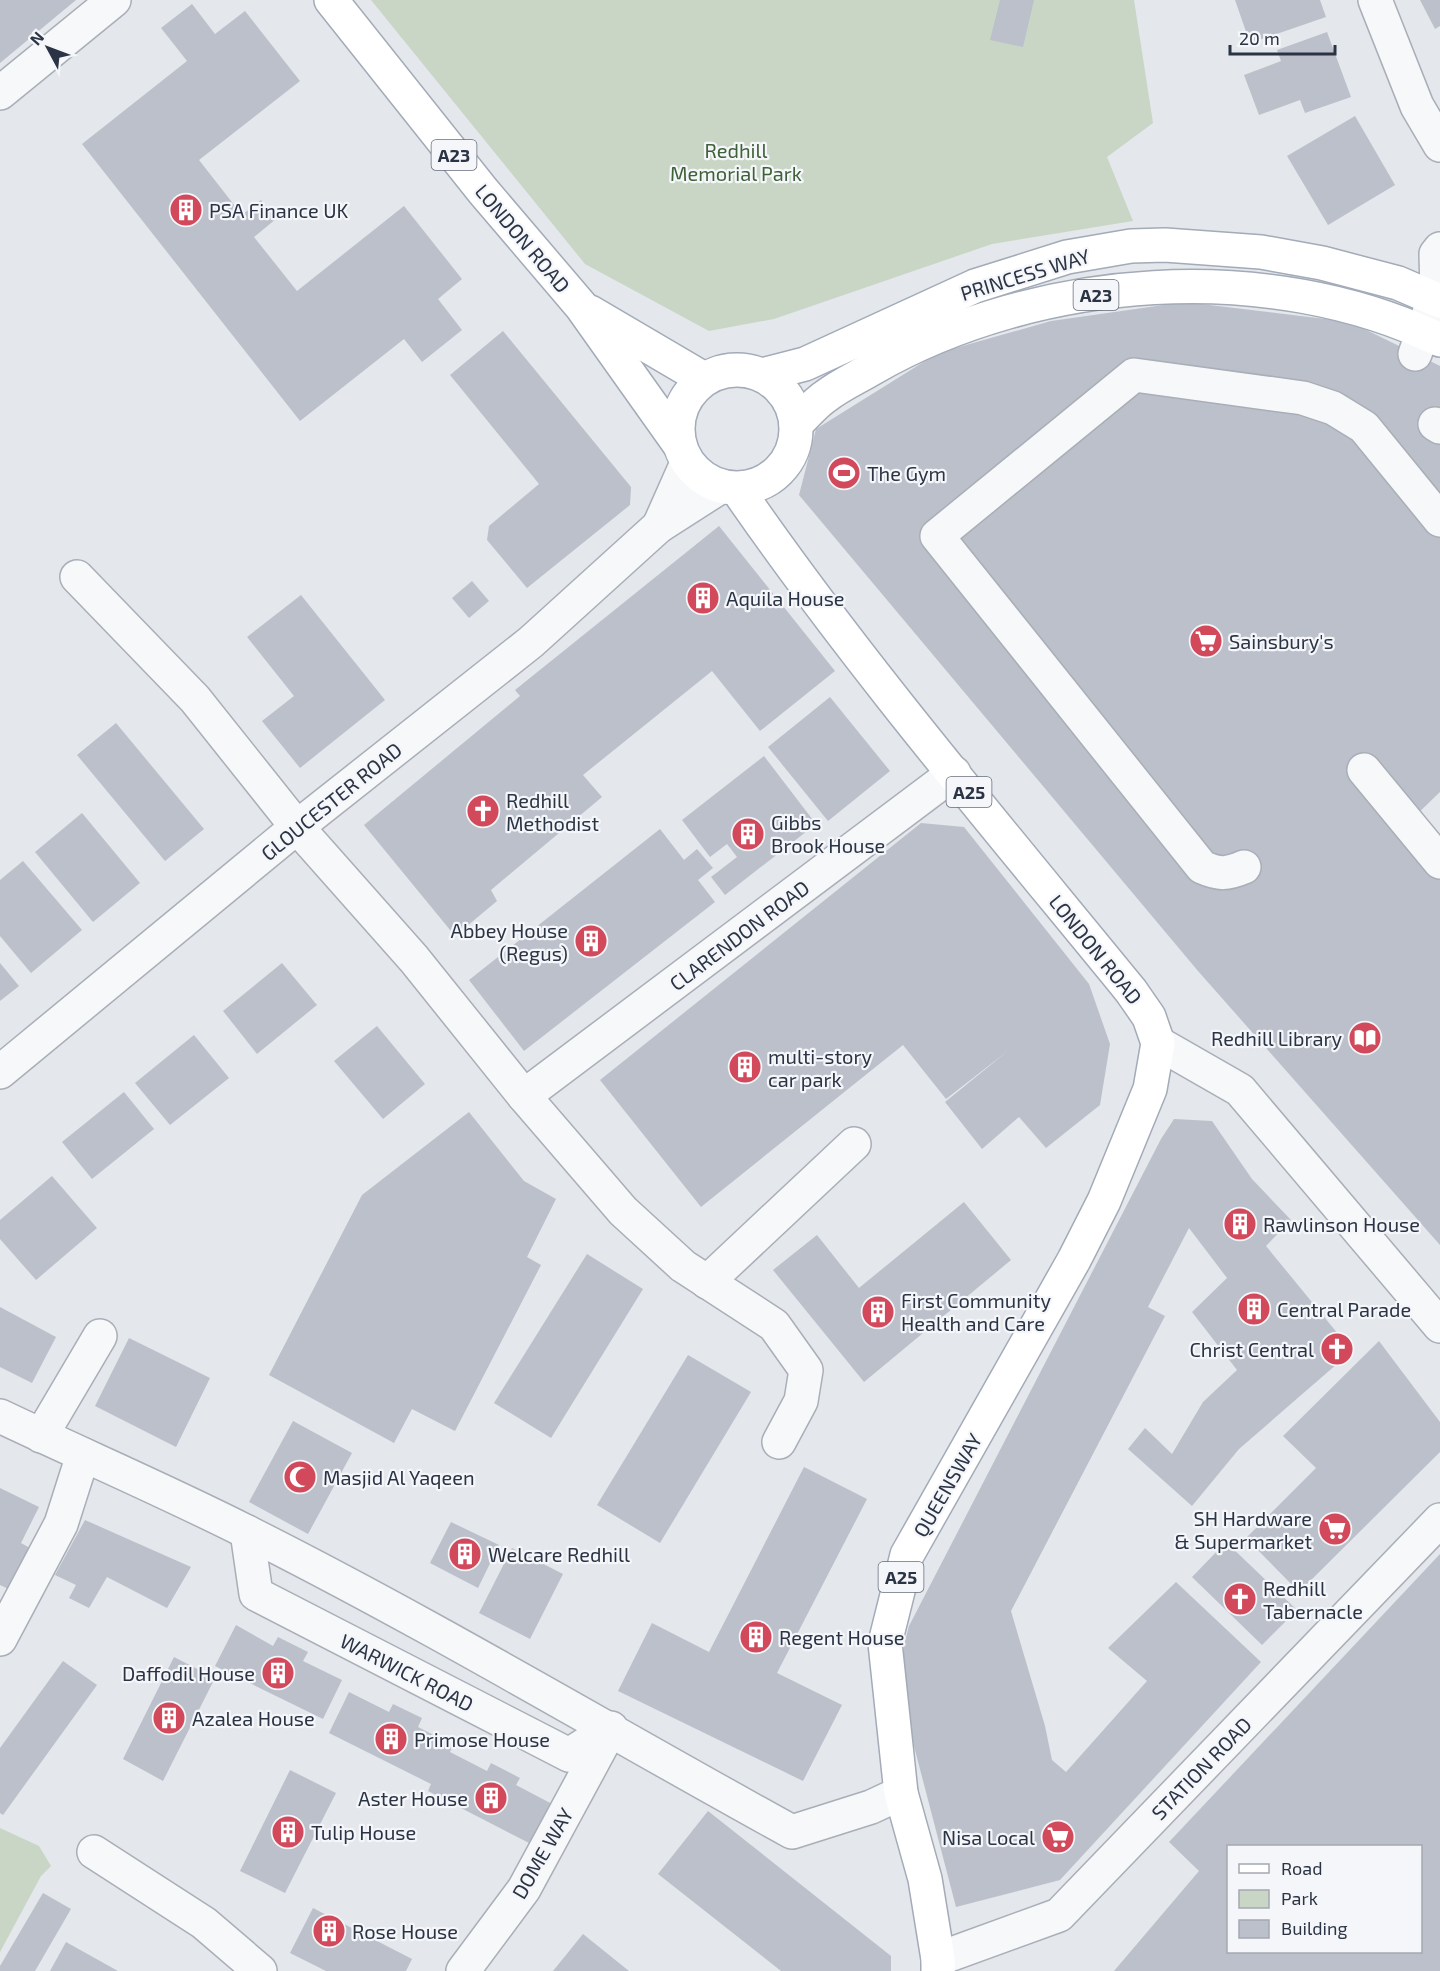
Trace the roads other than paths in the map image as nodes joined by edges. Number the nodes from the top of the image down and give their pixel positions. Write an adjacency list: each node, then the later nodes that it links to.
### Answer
1 (114, 0): 4 (street)
2 (331, 0): 8 (main road, LONDON ROAD / A23)
3 (1375, 0): 5 (street)
4 (0, 93)
5 (1440, 145)
6 (1440, 249): 7 (street)
7 (1436, 299): 9 (street); 10 (main road, PRINCESS WAY / A23)
8 (581, 306): 11 (main road, LONDON ROAD / A23); 13 (main road, LONDON ROAD / A23)
9 (1425, 342): 12 (main road, PRINCESS WAY / A23)
10 (762, 375): 11 (main road); 12 (main road)
11 (704, 379): 13 (main road)
12 (796, 424): 14 (main road)
13 (683, 453): 15 (main road); 17 (street, GLOUCESTER ROAD)
14 (771, 478): 15 (main road); 18 (main road)
15 (729, 488): 17 (street, GLOUCESTER ROAD); 18 (main road, LONDON ROAD / A25)
16 (1440, 520): 24 (street)
17 (659, 526): 22 (street, GLOUCESTER ROAD)
18 (774, 543): 21 (main road, LONDON ROAD / A25)
19 (77, 577): 22 (street)
20 (1364, 770): 23 (street)
21 (954, 773): 25 (main road, LONDON ROAD / A25); 27 (street, CLARENDON ROAD)
22 (297, 827): 26 (street, GLOUCESTER ROAD); 27 (street)
23 (1440, 862)
24 (1244, 867)
25 (1158, 1043): 30 (street); 40 (main road, QUEENSWAY / A25)
26 (0, 1072)
27 (524, 1096): 29 (street)
28 (854, 1144): 29 (street)
29 (707, 1282): 34 (street)
30 (1440, 1326)
31 (100, 1336): 33 (street)
32 (0, 1416): 33 (street)
33 (41, 1436): 35 (street)
34 (779, 1442)
35 (83, 1455): 37 (street); 38 (street)
36 (1440, 1520): 42 (street, STATION ROAD)
37 (247, 1532): 39 (street); 39 (street, WARWICK ROAD)
38 (0, 1639)
39 (610, 1728): 40 (street); 44 (street, DOME WAY)
40 (902, 1793): 42 (main road, QUEENSWAY / A25)
41 (94, 1851): 43 (street)
42 (938, 1965)
43 (260, 1971)
44 (463, 1971)

